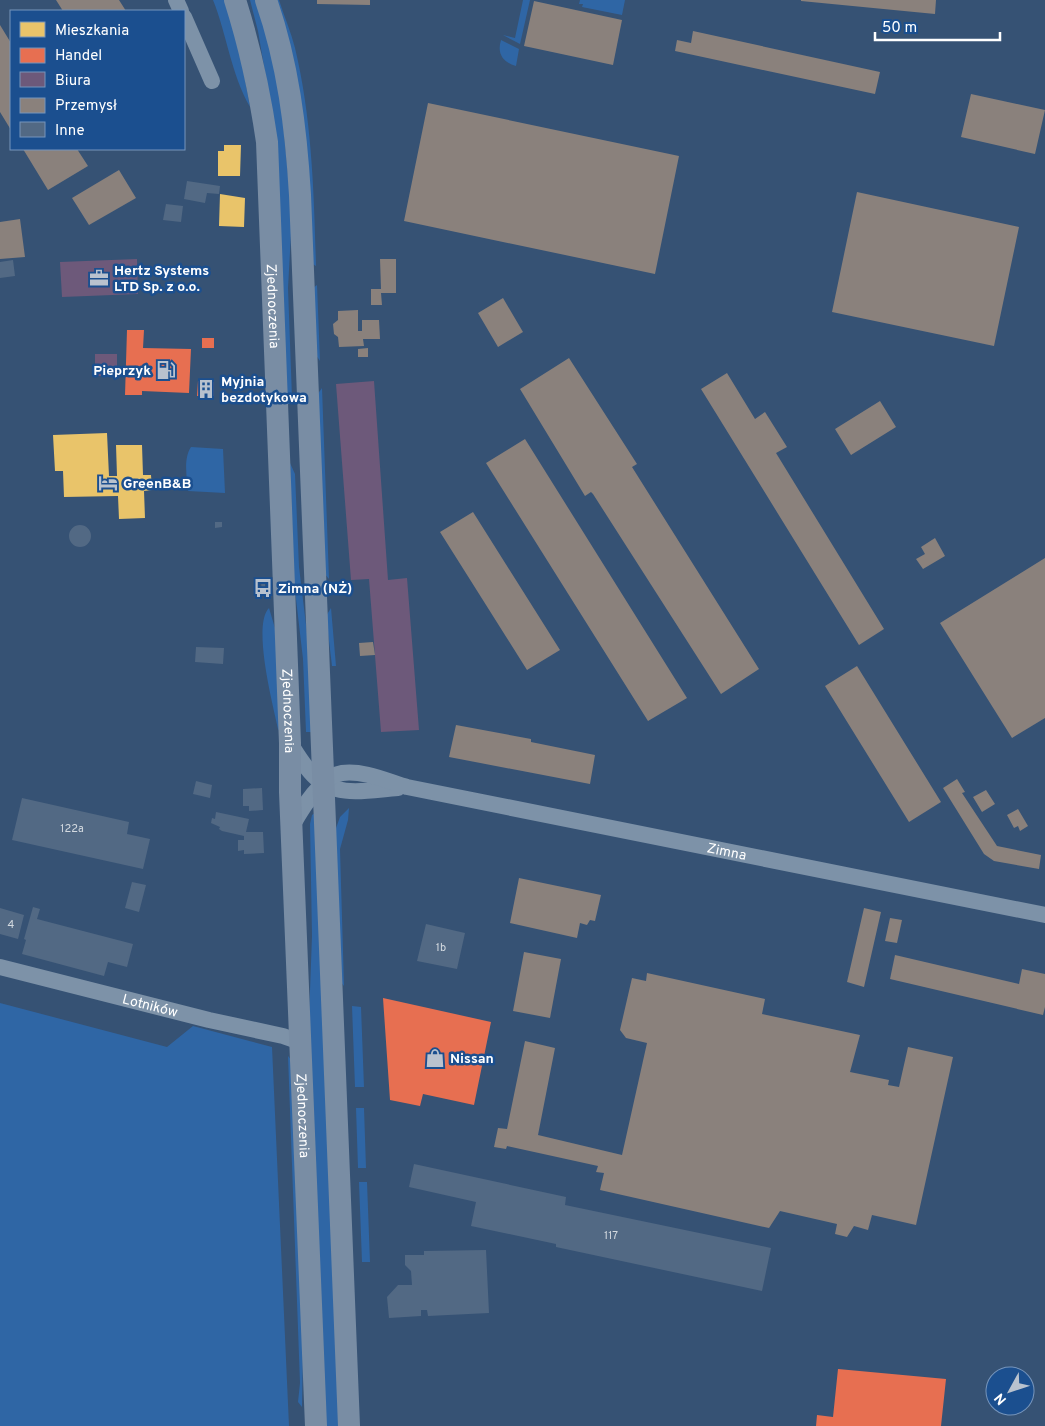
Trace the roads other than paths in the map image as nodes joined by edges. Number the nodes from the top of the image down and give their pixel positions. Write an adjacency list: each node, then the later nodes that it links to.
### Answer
1 (235, 0): 5 (main road, Zjednoczenia)
2 (266, 0): 6 (main road)
3 (185, 19): 4 (street)
4 (212, 81)
5 (290, 743): 6 (street); 7 (main road, Zjednoczenia)
6 (323, 784): 7 (street, Zimna); 8 (street, Zimna); 12 (main road)
7 (291, 826): 10 (main road, Zjednoczenia)
8 (1045, 915)
9 (0, 967): 10 (street, Lotników)
10 (300, 1042): 11 (main road, Zjednoczenia)
11 (316, 1426)
12 (349, 1426)

